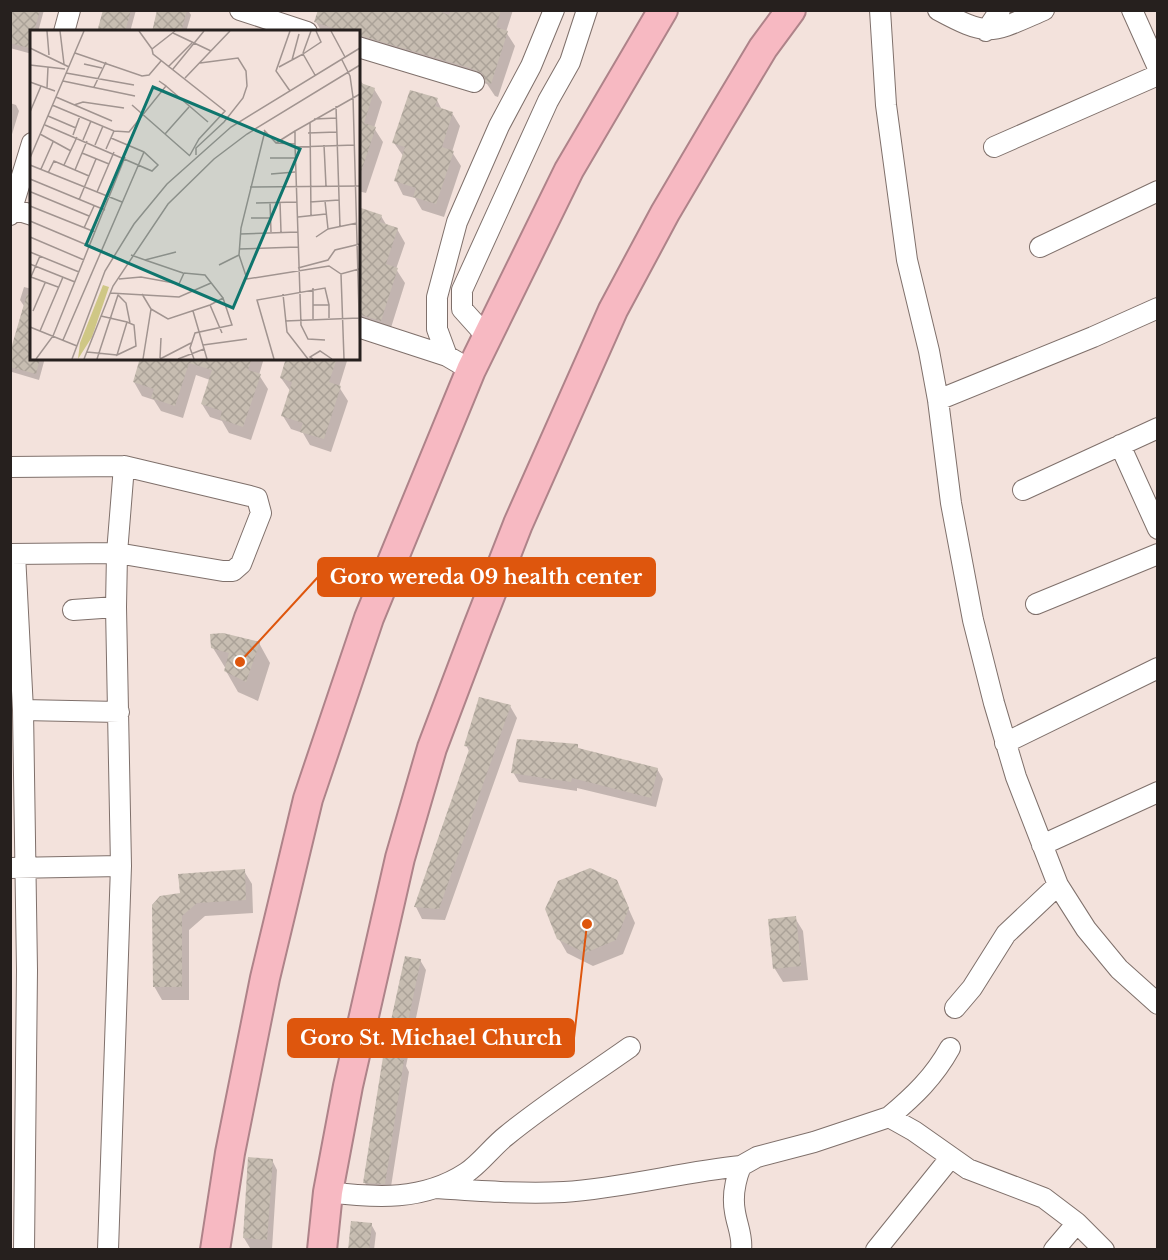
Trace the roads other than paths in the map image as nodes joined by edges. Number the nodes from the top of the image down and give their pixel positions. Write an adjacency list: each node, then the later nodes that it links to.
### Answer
1 (70, 10): 12 (street)
2 (240, 10): 13 (street)
3 (554, 10): 28 (street)
4 (587, 10): 27 (street)
5 (663, 10): 27 (highway)
6 (791, 10): 62 (highway)
7 (880, 10): 30 (street)
8 (938, 10): 14 (street)
9 (1000, 10): 14 (street)
10 (1044, 10): 14 (street)
11 (1132, 10): 16 (street)
12 (65, 30)
13 (300, 30)
14 (986, 31)
15 (360, 48): 18 (street)
16 (1158, 68)
17 (1158, 75): 19 (street)
18 (474, 82)
19 (994, 147)
20 (30, 149): 22 (street)
21 (1158, 191): 24 (street)
22 (11, 210): 23 (street)
23 (30, 215)
24 (1040, 247)
25 (1158, 308): 30 (street)
26 (360, 328): 28 (street)
27 (488, 338): 29 (highway)
28 (447, 356): 29 (street)
29 (471, 370): 66 (highway)
30 (938, 400): 46 (street)
31 (1158, 428): 32 (street)
32 (1120, 445): 35 (street); 36 (street)
33 (124, 466): 34 (street); 37 (street); 37 (street)
34 (10, 467)
35 (1023, 490)
36 (1158, 529)
37 (117, 553): 38 (street); 41 (street)
38 (13, 554): 44 (street)
39 (1158, 554): 40 (street)
40 (1036, 604)
41 (116, 607): 42 (street); 45 (street)
42 (73, 610)
43 (1158, 668): 46 (street)
44 (23, 710): 45 (street); 50 (street)
45 (119, 712): 49 (street)
46 (1005, 742): 48 (street)
47 (1158, 792): 48 (street)
48 (1042, 844): 51 (street)
49 (121, 866): 50 (street); 65 (street)
50 (18, 868): 52 (street)
51 (1058, 885): 53 (street); 54 (street)
52 (19, 970): 58 (street)
53 (1158, 1004)
54 (955, 1008)
55 (630, 1047): 61 (street)
56 (950, 1048): 57 (street)
57 (889, 1117): 59 (street); 60 (street)
58 (18, 1144): 64 (street)
59 (951, 1156): 63 (street); 69 (street)
60 (741, 1166): 61 (street); 68 (street)
61 (436, 1188): 62 (street)
62 (328, 1192): 67 (highway)
63 (1077, 1223): 70 (street); 71 (street)
64 (24, 1250)
65 (108, 1250)
66 (215, 1250)
67 (322, 1250)
68 (741, 1250)
69 (876, 1250)
70 (1054, 1250)
71 (1104, 1250)

